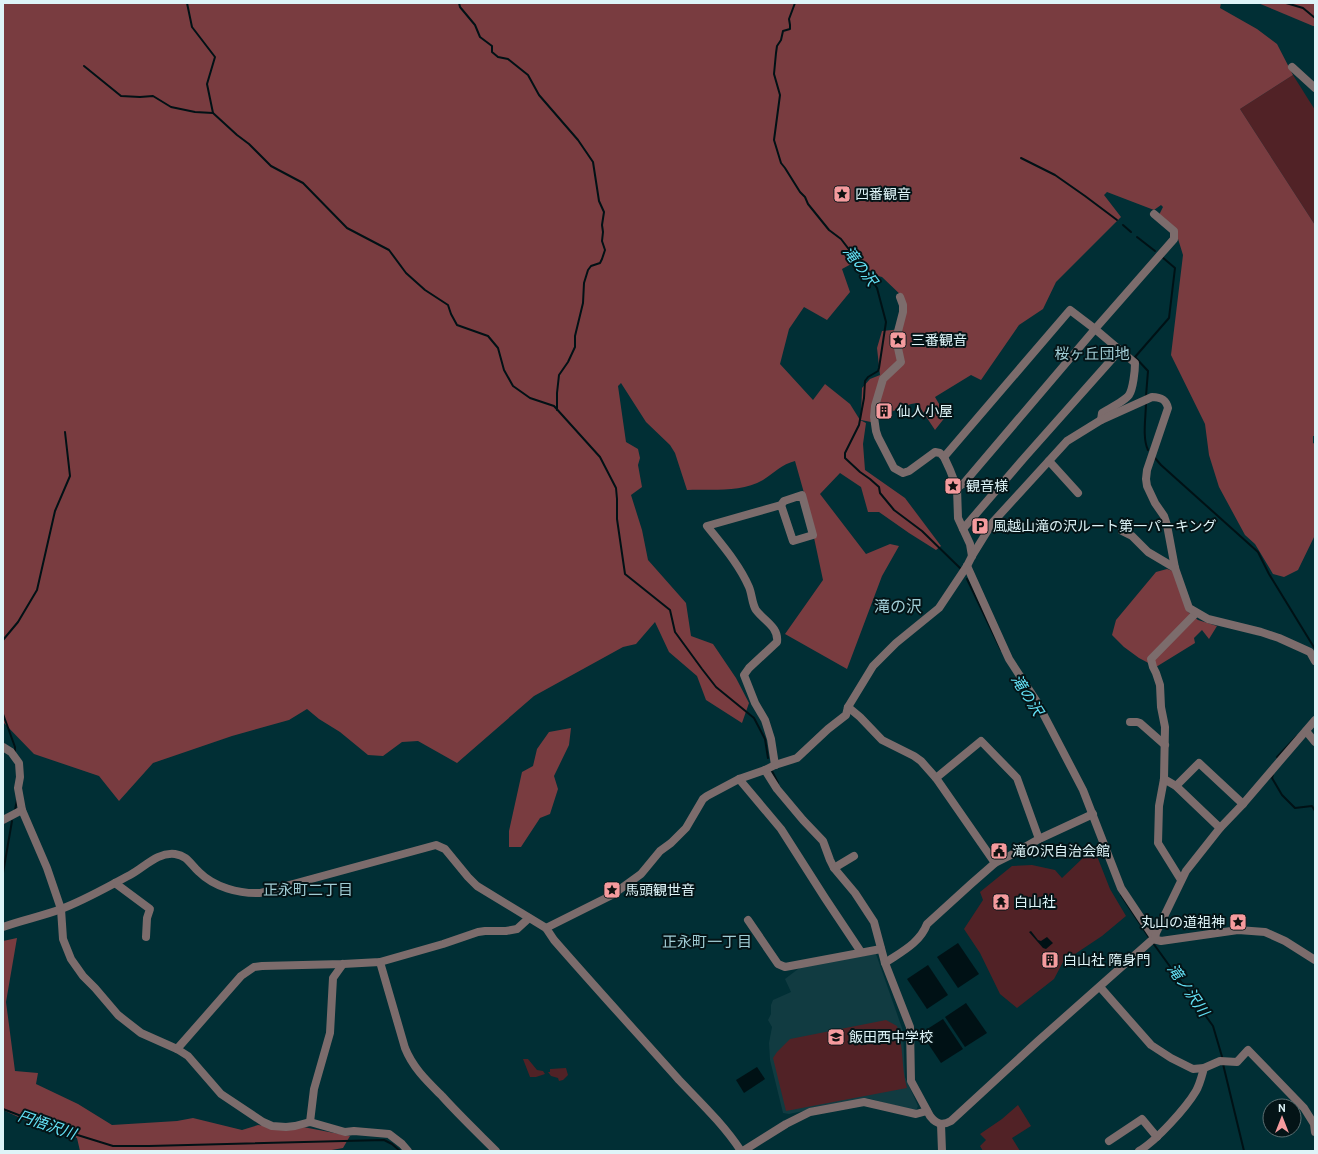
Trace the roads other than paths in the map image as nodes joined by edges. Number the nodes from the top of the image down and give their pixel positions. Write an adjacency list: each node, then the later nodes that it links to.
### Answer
1 (1292, 67): 2 (street)
2 (1315, 88)
3 (1154, 214): 5 (street)
4 (900, 297): 8 (street)
5 (1095, 329): 6 (street); 8 (street); 10 (street)
6 (1120, 350): 7 (street); 13 (street)
7 (1101, 420): 9 (street); 17 (street)
8 (944, 457): 10 (street)
9 (1049, 461): 11 (street); 15 (street)
10 (957, 488): 13 (street)
11 (1078, 493)
12 (781, 505): 12 (street); 27 (street)
13 (963, 529): 15 (street)
14 (1122, 531): 17 (street)
15 (972, 556): 16 (street)
16 (967, 566): 20 (street); 35 (street)
17 (1175, 568): 18 (street)
18 (1196, 613): 19 (street); 25 (street)
19 (1315, 661)
20 (848, 707): 27 (street); 29 (street)
21 (1315, 720): 23 (street)
22 (1130, 722): 25 (street)
23 (1306, 731): 24 (street); 33 (street)
24 (1315, 742)
25 (1165, 745): 31 (street)
26 (3, 747): 34 (street)
27 (775, 765): 28 (street)
28 (765, 770): 30 (street); 41 (street)
29 (936, 778): 38 (street); 40 (street)
30 (739, 779): 48 (street); 52 (street)
31 (1164, 779): 32 (street); 42 (street)
32 (1176, 786): 33 (street); 37 (street)
33 (1243, 804): 37 (street)
34 (22, 810): 36 (street); 44 (street)
35 (1093, 814): 38 (street); 50 (street)
36 (3, 820)
37 (1220, 828): 42 (street)
38 (1040, 839): 40 (street)
39 (854, 856): 41 (street)
40 (995, 863): 55 (street)
41 (834, 868): 51 (street)
42 (1181, 880): 50 (street)
43 (115, 883): 44 (street); 45 (street); 49 (street)
44 (61, 909): 47 (street); 58 (street)
45 (529, 918): 48 (street); 54 (street)
46 (748, 920): 52 (street)
47 (6, 926)
48 (546, 928): 68 (street)
49 (146, 937)
50 (1152, 940): 53 (street); 57 (street)
51 (881, 949): 52 (street); 55 (street)
52 (861, 952)
53 (1315, 960)
54 (380, 962): 56 (street); 67 (street)
55 (885, 963): 60 (street)
56 (343, 964): 58 (street); 61 (street)
57 (1100, 987): 59 (street); 62 (street)
58 (177, 1049): 61 (street)
59 (1204, 1068): 63 (street); 64 (street)
60 (927, 1111): 62 (street); 68 (street)
61 (310, 1122): 66 (street)
62 (941, 1124): 69 (street)
63 (1315, 1132)
64 (1157, 1137): 65 (street); 70 (street)
65 (1109, 1141)
66 (408, 1151)
67 (496, 1151)
68 (742, 1151)
69 (942, 1151)
70 (1139, 1151)

